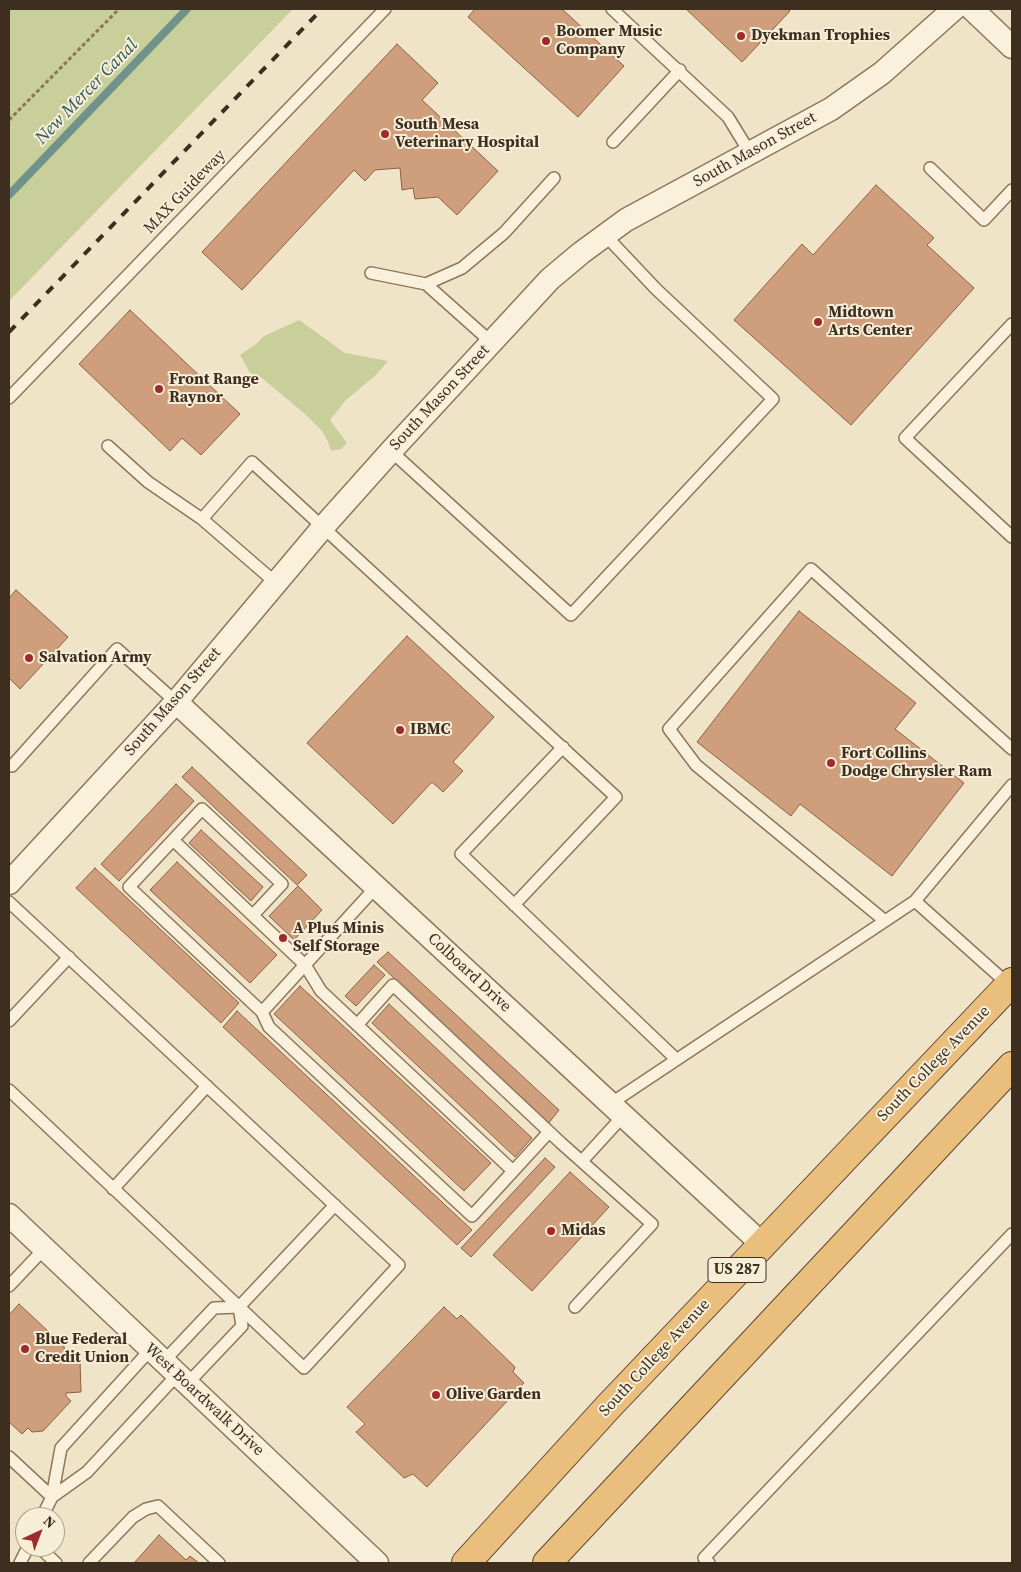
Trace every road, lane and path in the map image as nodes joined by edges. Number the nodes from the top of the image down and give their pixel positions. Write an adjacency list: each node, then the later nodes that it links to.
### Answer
1 (119, 9): 8 (path)
2 (385, 9): 19 (lane, MAX Guideway)
3 (612, 9): 7 (lane)
4 (954, 9): 10 (street, South Mason Street)
5 (972, 9): 6 (street)
6 (1012, 47)
7 (680, 70): 9 (lane); 10 (lane)
8 (9, 120)
9 (613, 142)
10 (750, 153): 14 (street, South Mason Street)
11 (930, 168): 13 (lane)
12 (554, 178): 16 (lane)
13 (1012, 190)
14 (605, 236): 18 (street, South Mason Street); 21 (lane)
15 (370, 273): 16 (lane)
16 (426, 284): 18 (lane)
17 (1012, 324): 24 (lane)
18 (491, 342): 21 (street, South Mason Street)
19 (9, 398)
20 (108, 446): 22 (lane)
21 (391, 451): 23 (street, South Mason Street)
22 (202, 518): 23 (lane); 25 (lane)
23 (324, 526): 25 (street, South Mason Street); 27 (lane)
24 (1012, 536)
25 (276, 583): 26 (street, South Mason Street)
26 (176, 702): 29 (lane); 32 (street, South Mason Street); 33 (street, Colboard Drive)
27 (563, 747): 36 (lane); 36 (lane)
28 (1012, 748): 38 (lane)
29 (12, 766)
30 (1012, 785): 34 (lane)
31 (173, 840): 37 (lane); 37 (lane); 42 (lane)
32 (9, 883)
33 (376, 887): 40 (lane); 49 (street, Colboard Drive)
34 (915, 900): 38 (lane); 41 (lane)
35 (9, 902): 39 (lane)
36 (514, 904): 45 (lane)
37 (253, 915): 40 (lane)
38 (885, 921): 45 (lane)
39 (69, 957): 43 (lane); 47 (lane)
40 (305, 965): 42 (lane); 44 (lane)
41 (1011, 985): 57 (highway, South College Avenue / US 287)
42 (262, 1012): 52 (lane)
43 (9, 1021)
44 (357, 1025): 50 (lane); 52 (lane)
45 (676, 1059): 49 (lane)
46 (1012, 1066): 70 (highway)
47 (207, 1086): 53 (lane); 54 (lane)
48 (9, 1090): 53 (lane)
49 (617, 1110): 51 (lane); 57 (street, Colboard Drive)
50 (549, 1132): 51 (lane); 52 (lane)
51 (582, 1161): 60 (lane)
52 (513, 1171)
53 (113, 1189): 61 (lane)
54 (335, 1205): 61 (lane); 61 (lane)
55 (9, 1215): 58 (street, West Boardwalk Drive)
56 (1012, 1234): 71 (lane)
57 (762, 1244): 69 (highway, South College Avenue / US 287)
58 (44, 1249): 59 (lane); 62 (street, West Boardwalk Drive)
59 (9, 1286)
60 (576, 1306)
61 (239, 1307): 62 (lane); 62 (lane)
62 (170, 1368): 64 (lane); 64 (lane); 68 (street, West Boardwalk Drive)
63 (9, 1457): 64 (lane)
64 (52, 1497): 65 (lane)
65 (47, 1507)
66 (89, 1563): 67 (lane)
67 (219, 1563)
68 (377, 1563)
69 (466, 1563)
70 (547, 1563)
71 (709, 1563)

